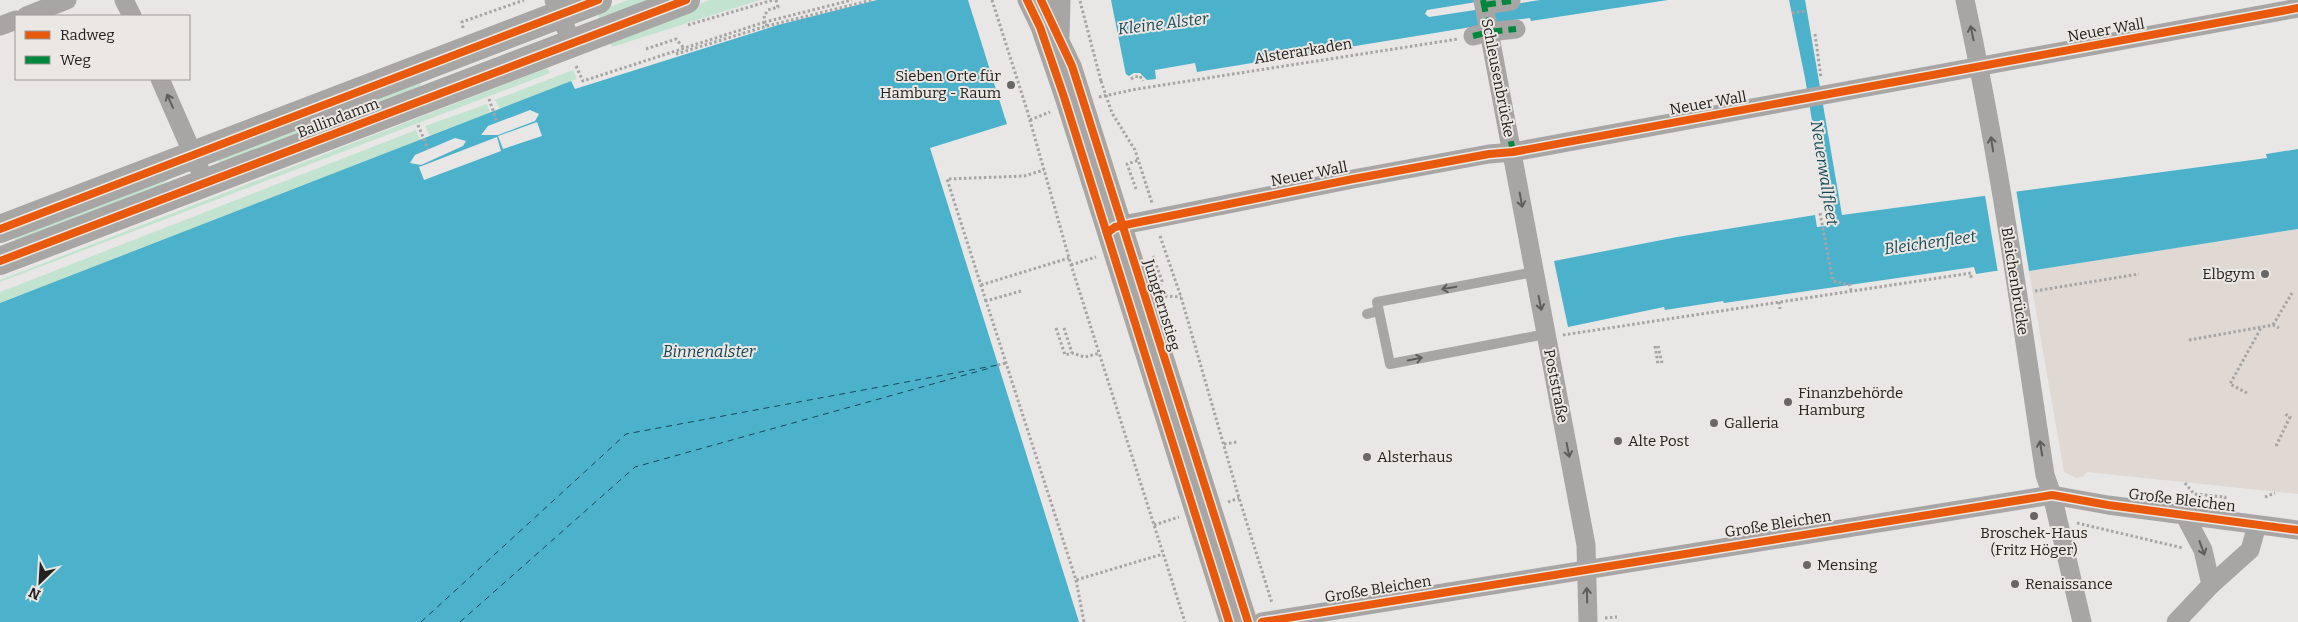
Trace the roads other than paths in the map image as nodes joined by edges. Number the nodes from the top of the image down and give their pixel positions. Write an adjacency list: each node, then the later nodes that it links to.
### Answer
1 (67, 0): 13 (street)
2 (124, 0): 14 (street)
3 (598, 0): 11 (street, Ballindamm)
4 (686, 0): 20 (street, Ballindamm)
5 (1027, 0): 23 (street, Jungfernstieg, bridge)
6 (1041, 0): 19 (street, Jungfernstieg, bridge)
7 (1060, 0): 19 (street, bridge)
8 (1965, 0): 21 (street, Bleichenbrücke, one-way to 8)
9 (1511, 1): 10 (street, Schleusenbrücke)
10 (1483, 2): 18 (street, Schleusenbrücke)
11 (557, 7): 20 (street); 25 (street, Ballindamm)
12 (2298, 8): 21 (street, Neuer Wall)
13 (29, 15)
14 (132, 15)
15 (15, 20): 16 (street)
16 (0, 26)
17 (1516, 29): 18 (street)
18 (1483, 31): 24 (street, Schleusenbrücke)
19 (1060, 41): 23 (street, Jungfernstieg, bridge)
20 (574, 54): 26 (street, Ballindamm)
21 (1979, 67): 24 (street, Neuer Wall); 34 (street, Bleichenbrücke, one-way to 21)
22 (160, 80): 25 (street, one-way to 22)
23 (1081, 95): 27 (street, Jungfernstieg); 40 (street, Jungfernstieg)
24 (1513, 152): 27 (street, Neuer Wall); 30 (street, Poststraße, one-way to 30)
25 (194, 154): 26 (street); 28 (street, Ballindamm)
26 (206, 184): 29 (street, Ballindamm)
27 (1123, 225): 42 (street, Jungfernstieg)
28 (0, 229)
29 (0, 261)
30 (1534, 272): 31 (lane, one-way to 31); 33 (street, Poststraße, one-way to 33)
31 (1378, 311): 32 (lane); 33 (lane, one-way to 33)
32 (1367, 314)
33 (1547, 335): 38 (street, Poststraße, one-way to 38)
34 (2052, 495): 35 (street, Große Bleichen); 38 (street, Große Bleichen); 44 (street, Bleichenbrücke)
35 (2184, 514): 36 (street, Große Bleichen); 39 (street, Große Bleichen, one-way to 39)
36 (2257, 525): 37 (street, Große Bleichen); 39 (street)
37 (2298, 530)
38 (1586, 569): 41 (street, Große Bleichen); 43 (street, Poststraße, one-way to 38)
39 (2211, 585): 45 (street)
40 (1231, 620)
41 (1270, 621)
42 (1248, 622)
43 (1588, 622)
44 (2082, 622)
45 (2176, 622)

